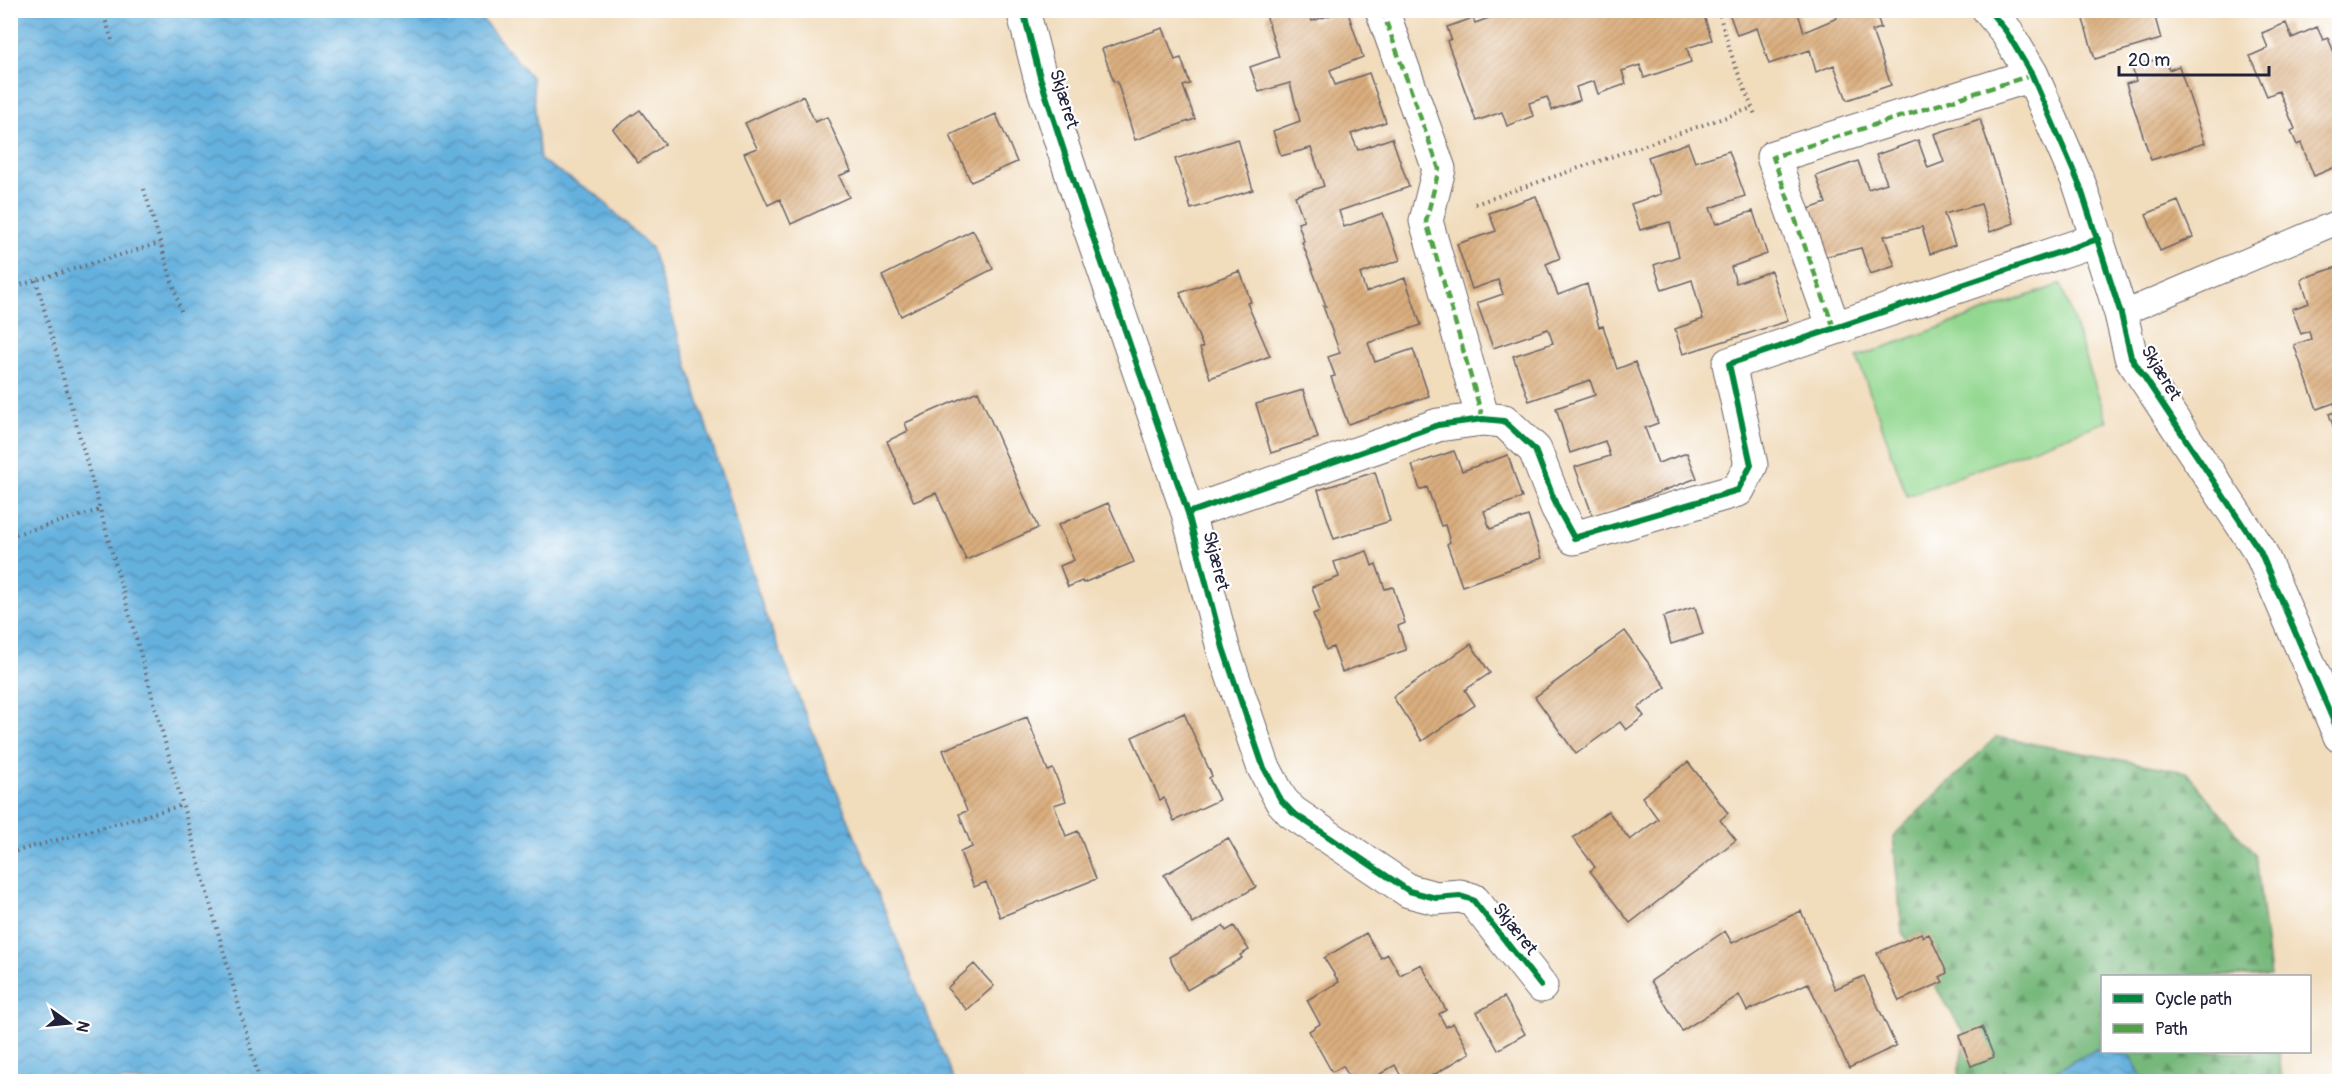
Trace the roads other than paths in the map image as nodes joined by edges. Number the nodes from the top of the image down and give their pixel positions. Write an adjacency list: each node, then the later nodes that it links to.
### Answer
1 (1023, 10): 10 (street, Skjæret)
2 (1382, 10): 9 (street)
3 (1989, 10): 4 (street, Skjæret)
4 (2032, 75): 6 (street, Skjæret); 8 (street)
5 (2340, 222): 7 (lane)
6 (2098, 239): 7 (street, Skjæret); 8 (street)
7 (2121, 314): 11 (street, Skjæret)
8 (1834, 328): 9 (street)
9 (1483, 419): 10 (street)
10 (1188, 513): 12 (street, Skjæret)
11 (2340, 736)
12 (1541, 986)

